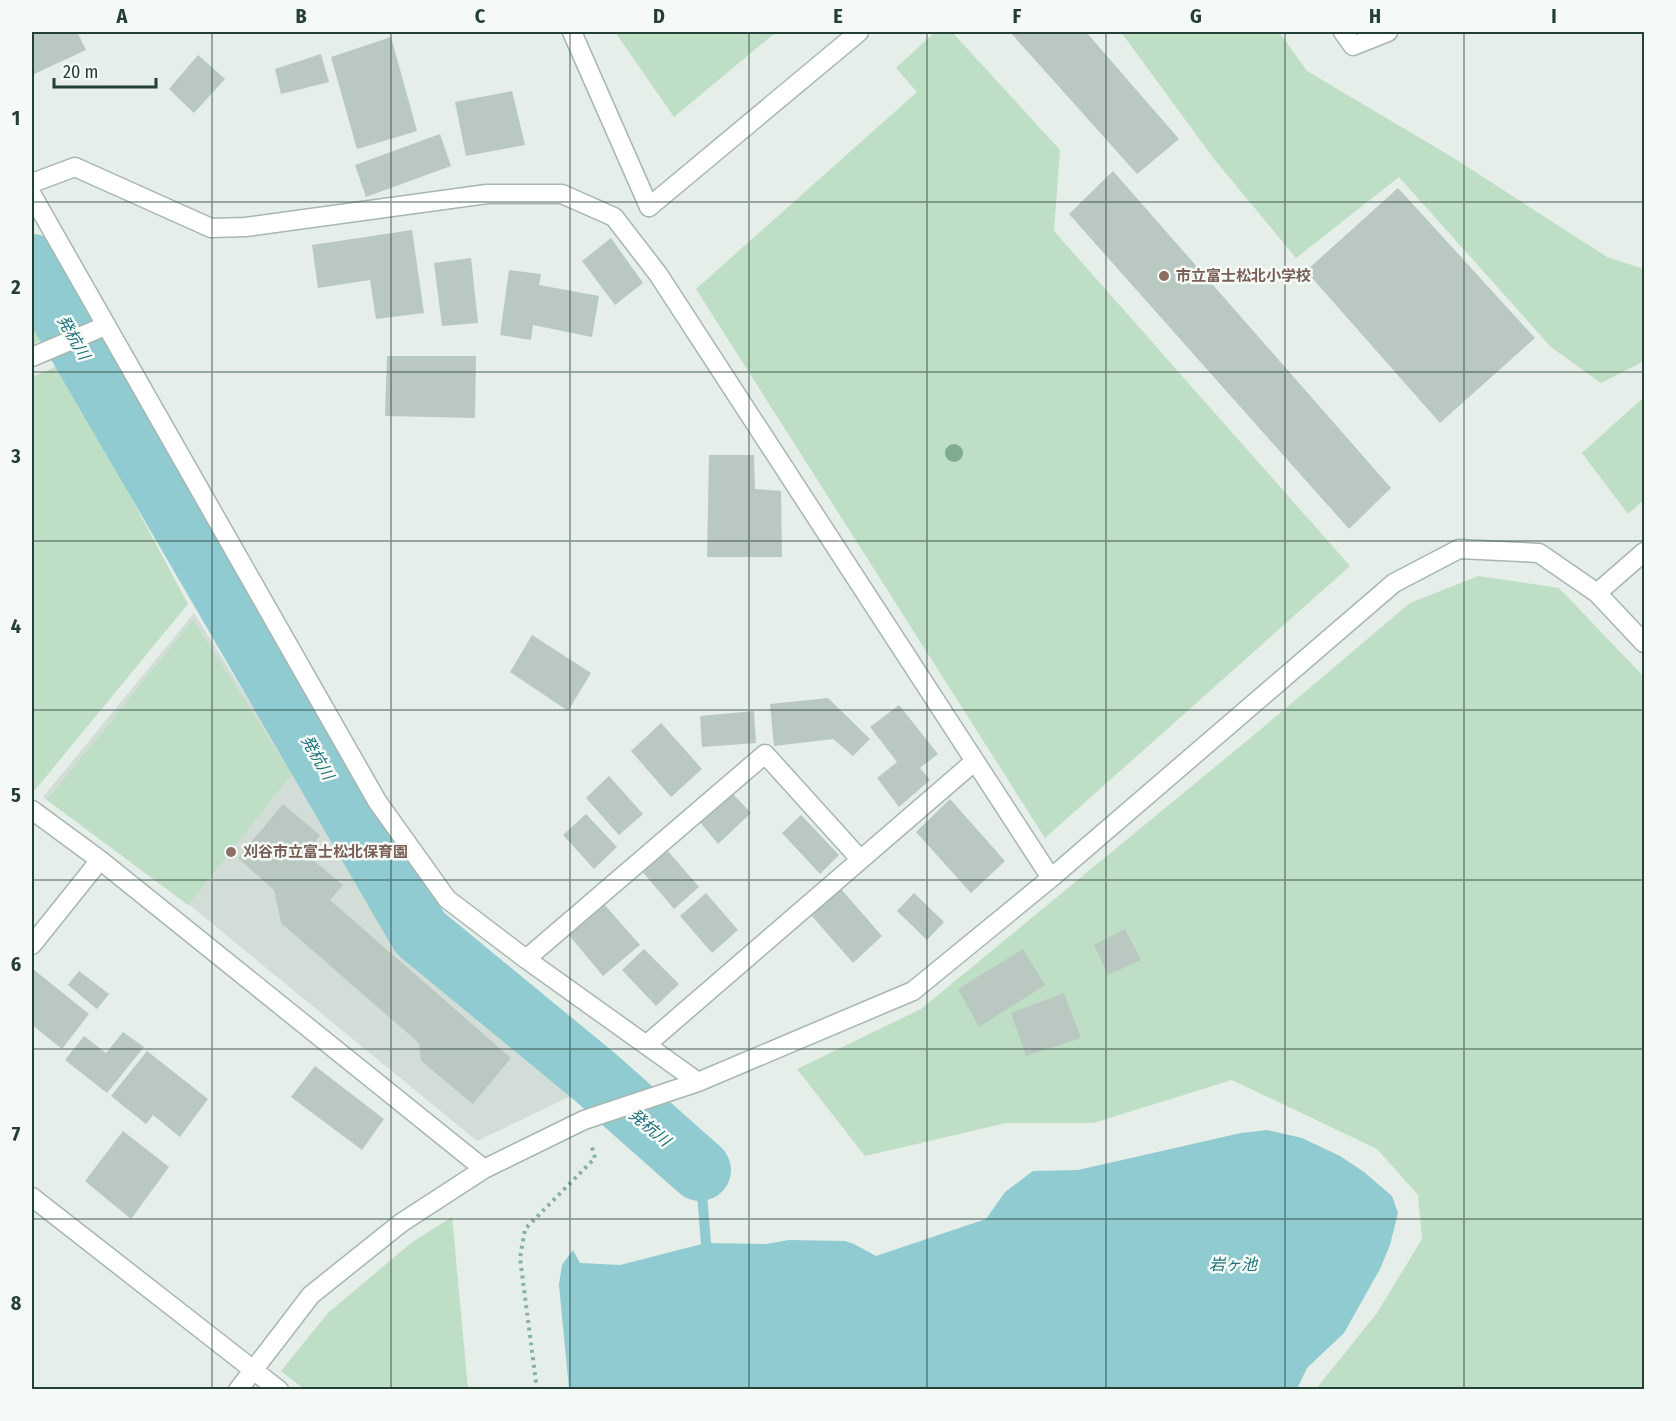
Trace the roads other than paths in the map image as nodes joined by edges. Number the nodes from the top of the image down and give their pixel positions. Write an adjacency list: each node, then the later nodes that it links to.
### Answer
1 (572, 32): 2 (street)
2 (859, 32)
3 (1343, 32): 4 (street)
4 (1388, 32)
5 (32, 183): 12 (street)
6 (32, 195): 7 (street)
7 (105, 326): 8 (street); 18 (street)
8 (32, 357)
9 (1644, 552): 10 (street)
10 (1597, 593): 11 (street); 16 (street)
11 (1644, 643)
12 (975, 761): 14 (street); 16 (street)
13 (32, 810): 15 (street)
14 (860, 859): 18 (street); 19 (street)
15 (99, 860): 17 (street); 21 (street)
16 (1051, 878): 20 (street)
17 (32, 945)
18 (526, 959): 19 (street)
19 (646, 1045): 20 (street)
20 (698, 1082): 21 (street)
21 (484, 1169): 23 (street)
22 (32, 1197): 23 (street)
23 (253, 1370): 24 (street); 25 (street)
24 (238, 1389)
25 (279, 1389)

